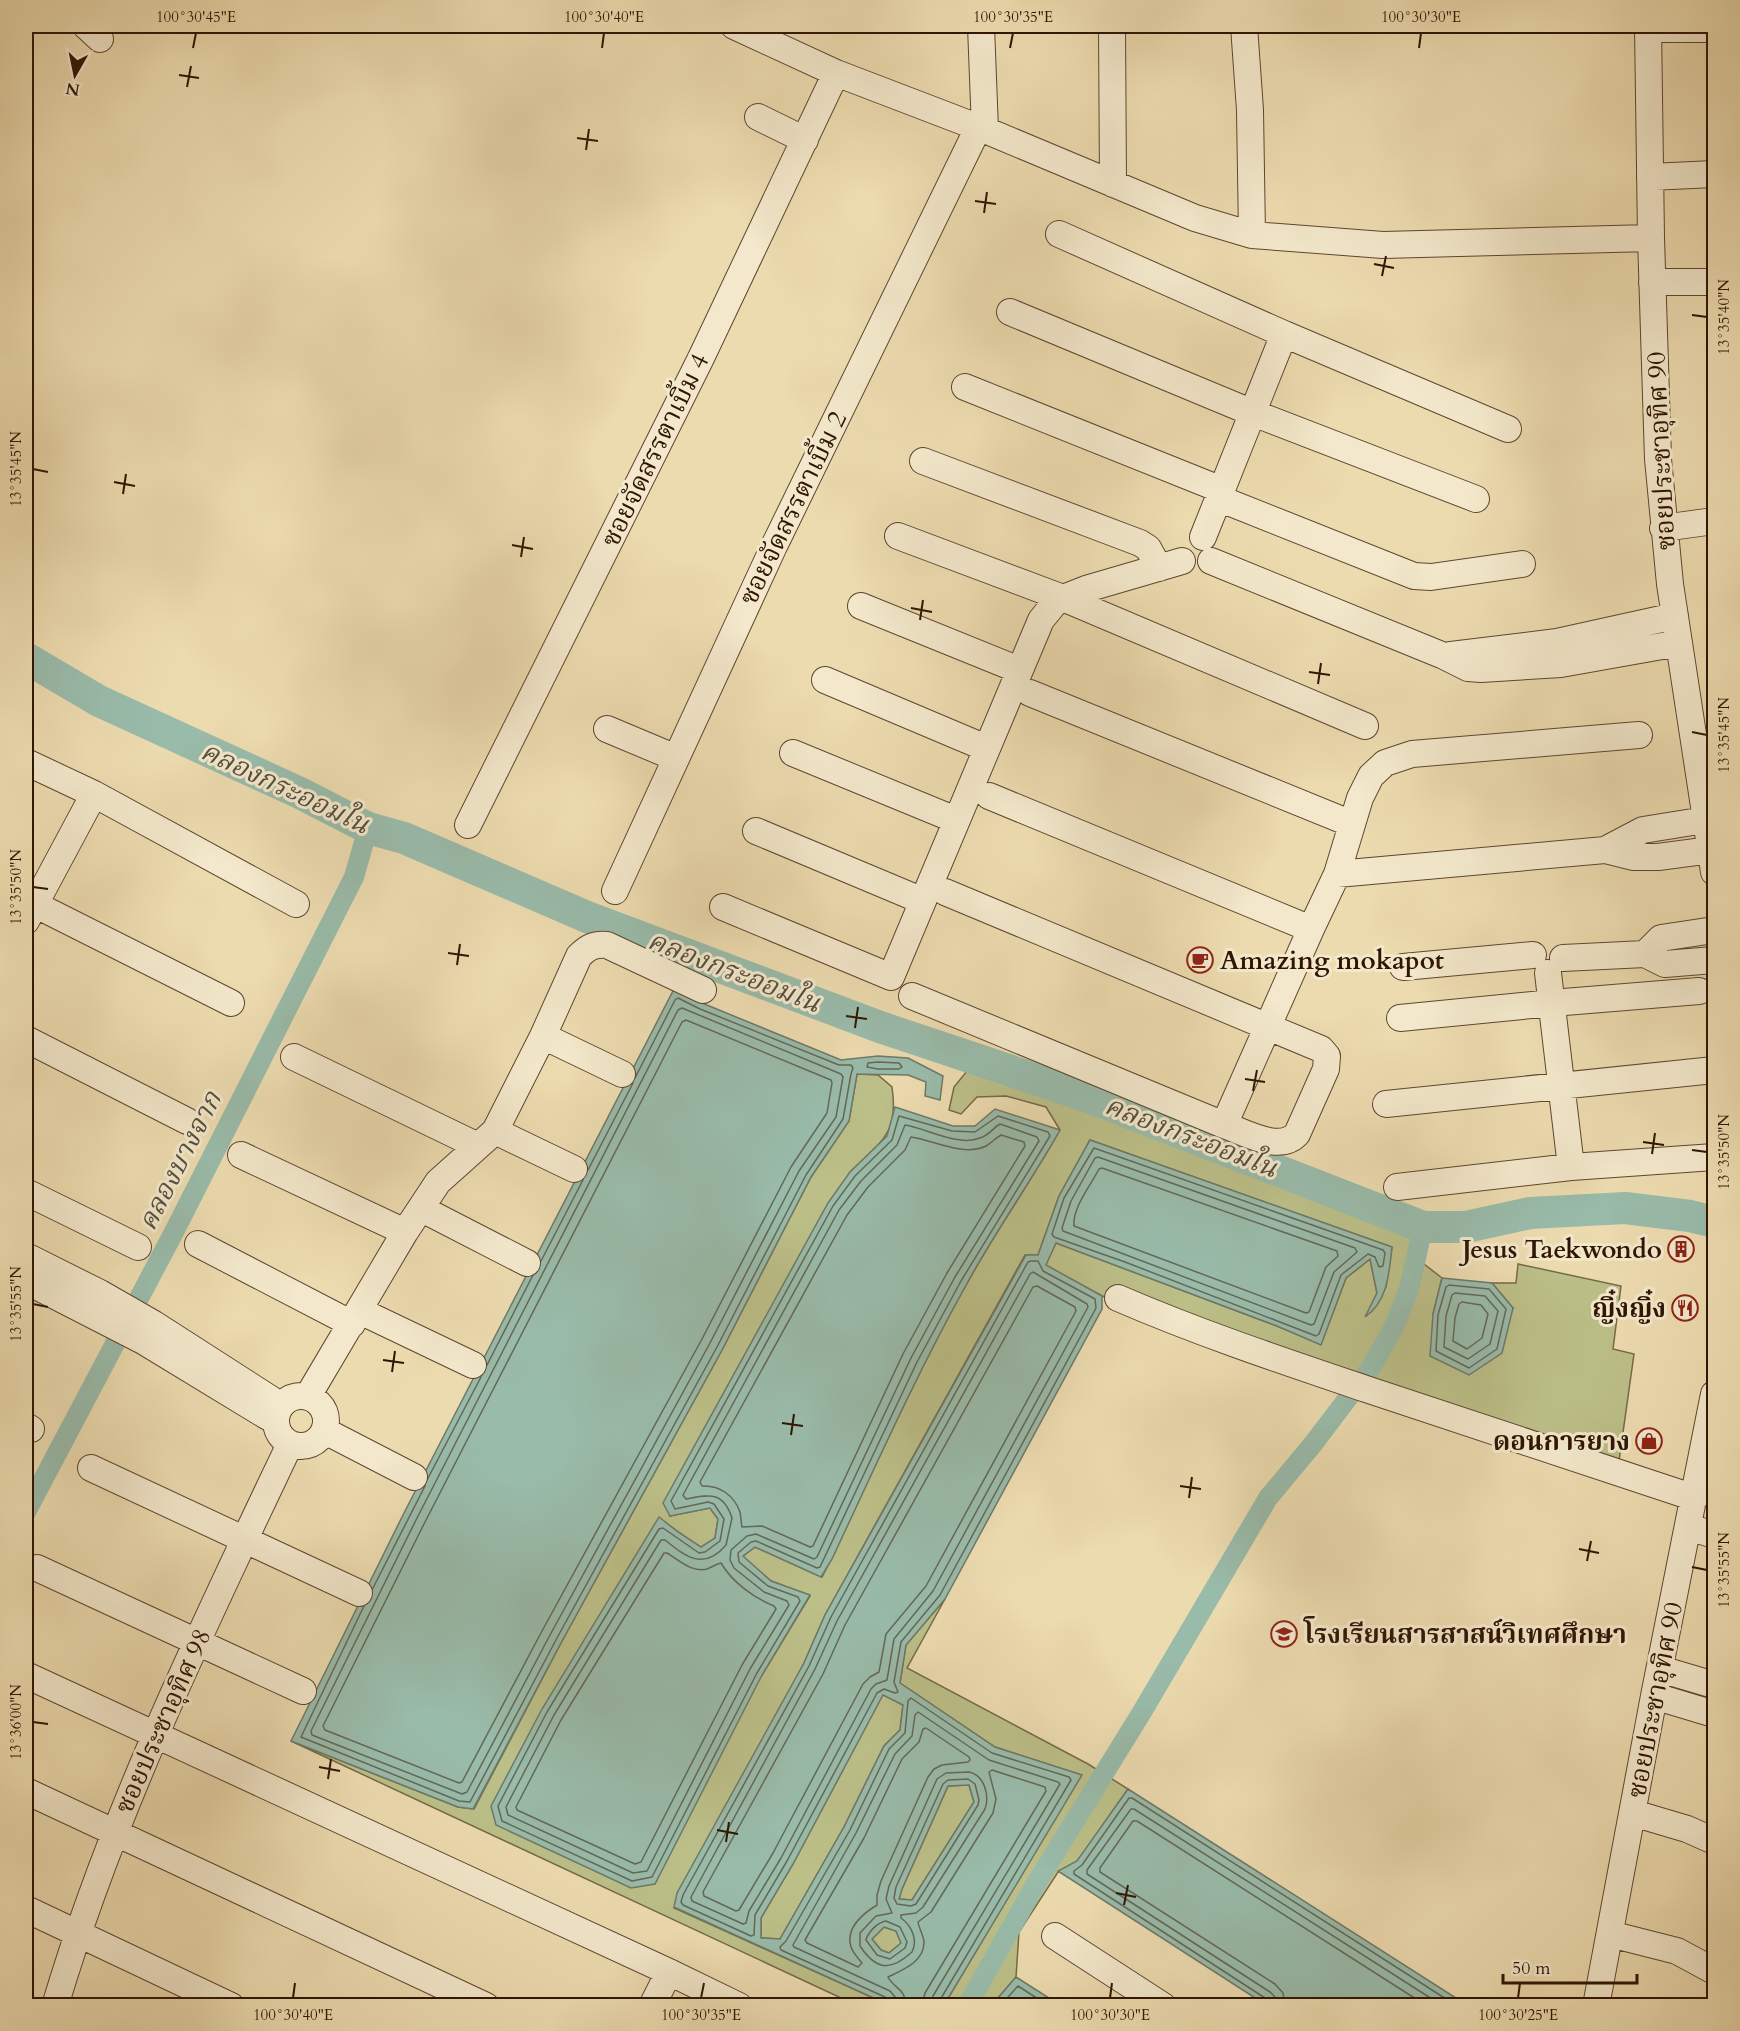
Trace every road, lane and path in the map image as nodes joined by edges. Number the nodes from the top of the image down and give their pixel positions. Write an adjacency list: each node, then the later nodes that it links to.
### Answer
1 (734, 26): 7 (street)
2 (981, 26): 9 (street)
3 (1112, 26): 13 (street)
4 (1244, 26): 15 (street)
5 (1648, 27): 6 (street); 12 (street, ซอยประชาอุทิศ 90)
6 (1714, 29)
7 (836, 73): 9 (street); 10 (street, ซอยจัดสรรตาเบิ้ม 4)
8 (758, 117): 10 (street)
9 (981, 129): 13 (street); 45 (street, ซอยจัดสรรตาเบิ้ม 2)
10 (806, 140): 51 (street, ซอยจัดสรรตาเบิ้ม 4)
11 (1714, 174): 12 (street)
12 (1650, 177): 16 (street, ซอยประชาอุทิศ 90)
13 (1113, 184): 15 (street)
14 (1059, 234): 20 (street)
15 (1252, 235): 16 (street)
16 (1651, 238): 17 (street, ซอยประชาอุทิศ 90)
17 (1652, 282): 18 (street); 28 (street, ซอยประชาอุทิศ 90)
18 (1714, 282)
19 (1010, 312): 22 (street)
20 (1284, 334): 22 (street); 23 (street)
21 (965, 387): 25 (street)
22 (1253, 413): 25 (street); 26 (street)
23 (1508, 429)
24 (923, 461): 31 (street)
25 (1220, 494): 30 (street); 32 (street)
26 (1476, 499)
27 (1714, 521): 28 (street)
28 (1664, 528): 35 (street, ซอยประชาอุทิศ 90)
29 (898, 536): 33 (street)
30 (1207, 549): 31 (street); 37 (street)
31 (1170, 564): 33 (street)
32 (1522, 564)
33 (1063, 598): 39 (street); 40 (street)
34 (861, 606): 39 (street)
35 (1675, 616): 36 (street, ซอยประชาอุทิศ 90); 37 (street)
36 (1679, 643): 37 (street); 53 (street, ซอยประชาอุทิศ 90)
37 (1559, 653)
38 (825, 680): 43 (street)
39 (1024, 682): 43 (street); 50 (street)
40 (1365, 726)
41 (607, 729): 45 (street)
42 (1639, 735): 50 (street)
43 (986, 748): 49 (street)
44 (793, 753): 49 (street)
45 (676, 758): 55 (street, ซอยจัดสรรตาเบิ้ม 2)
46 (26, 762): 47 (street)
47 (94, 794): 57 (street); 59 (street)
48 (989, 796): 60 (street)
49 (956, 820): 56 (street)
50 (1352, 824): 54 (street)
51 (468, 825)
52 (756, 831): 56 (street)
53 (1711, 838): 54 (street)
54 (1337, 874): 60 (street)
55 (615, 891)
56 (934, 896): 58 (street); 72 (street)
57 (296, 903)
58 (723, 907)
59 (28, 908): 69 (street)
60 (1311, 929): 72 (street)
61 (1714, 930): 62 (street)
62 (1645, 954): 63 (street); 64 (street)
63 (1714, 960)
64 (1548, 962): 65 (street); 70 (street)
65 (1403, 967)
66 (703, 990): 73 (street)
67 (1699, 991): 70 (street)
68 (912, 996): 81 (street)
69 (231, 1003)
70 (1552, 1003): 71 (street); 78 (street)
71 (1400, 1018)
72 (1268, 1025): 81 (street); 81 (street)
73 (543, 1036): 77 (street); 82 (street)
74 (26, 1040): 80 (street)
75 (294, 1057): 82 (street)
76 (1714, 1070): 78 (street)
77 (622, 1074)
78 (1561, 1085): 79 (street); 85 (street)
79 (1386, 1104)
80 (187, 1120)
81 (1224, 1125)
82 (486, 1138): 86 (street); 89 (street)
83 (241, 1155): 90 (street)
84 (1714, 1157): 85 (street)
85 (1571, 1167): 87 (street)
86 (574, 1169)
87 (1397, 1187)
88 (26, 1192): 92 (street)
89 (422, 1209): 90 (street); 94 (street)
90 (405, 1232): 98 (street)
91 (198, 1244): 98 (street)
92 (138, 1247)
93 (26, 1256): 97 (street)
94 (527, 1263)
95 (26, 1281): 97 (street)
96 (1118, 1298): 107 (street)
97 (95, 1303): 102 (street)
98 (356, 1318): 99 (street); 101 (street)
99 (473, 1365)
100 (1714, 1394): 107 (street, ซอยประชาอุทิศ 90)
101 (308, 1396): 102 (street); 103 (street)
102 (278, 1413): 104 (street)
103 (325, 1431): 104 (street); 106 (street)
104 (290, 1444): 110 (street, ซอยประชาอุทิศ 98)
105 (91, 1468): 110 (street)
106 (414, 1477)
107 (1695, 1498): 108 (street, ซอยประชาอุทิศ 90)
108 (1689, 1527): 109 (street); 114 (street, ซอยประชาอุทิศ 90)
109 (1714, 1534)
110 (245, 1538): 112 (street); 113 (street, ซอยประชาอุทิศ 98)
111 (38, 1568): 113 (street)
112 (359, 1593)
113 (198, 1642): 117 (street); 120 (street, ซอยประชาอุทิศ 98)
114 (1660, 1669): 116 (street); 118 (street, ซอยประชาอุทิศ 90)
115 (26, 1675): 120 (street)
116 (1714, 1685)
117 (303, 1691)
118 (1654, 1696): 119 (street); 122 (street, ซอยประชาอุทิศ 90)
119 (1714, 1714)
120 (156, 1734): 123 (street, ซอยประชาอุทิศ 98); 130 (street)
121 (26, 1791): 123 (street)
122 (1633, 1813): 124 (street); 127 (street, ซอยประชาอุทิศ 90)
123 (115, 1832): 126 (street, ซอยประชาอุทิศ 98); 133 (street)
124 (1714, 1842)
125 (26, 1909): 126 (street)
126 (77, 1933): 131 (street, ซอยประชาอุทิศ 98); 132 (street)
127 (1610, 1934): 129 (street); 137 (street, ซอยประชาอุทิศ 90)
128 (1055, 1936): 136 (street)
129 (1714, 1971)
130 (669, 1972): 134 (street); 135 (street)
131 (55, 2006)
132 (231, 2006)
133 (486, 2006)
134 (652, 2006)
135 (739, 2006)
136 (1163, 2006)
137 (1596, 2006)

